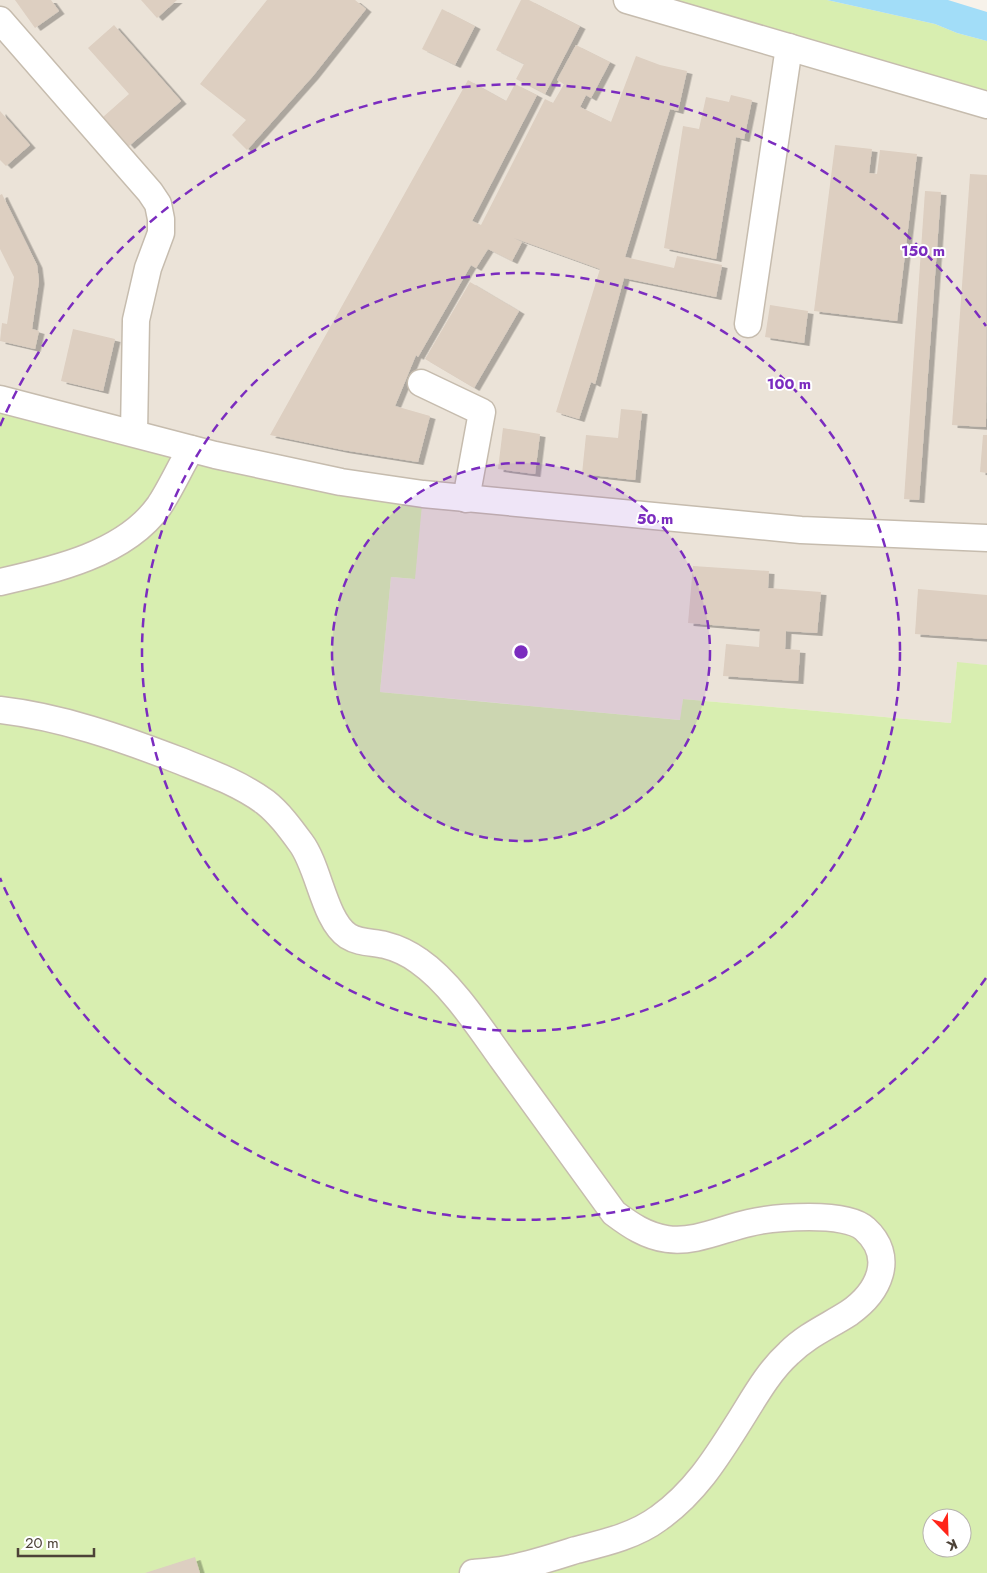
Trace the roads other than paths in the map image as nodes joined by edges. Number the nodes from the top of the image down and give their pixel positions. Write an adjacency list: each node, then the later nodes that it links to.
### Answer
1 (627, 0): 3 (street)
2 (0, 20): 8 (street)
3 (789, 47): 4 (street); 5 (street)
4 (987, 104)
5 (748, 324)
6 (420, 383): 10 (street)
7 (0, 399): 8 (street)
8 (134, 433): 9 (street)
9 (191, 448): 10 (street); 12 (street)
10 (466, 499): 11 (street)
11 (987, 538)
12 (0, 582)
13 (0, 710): 14 (street)
14 (473, 1573)

